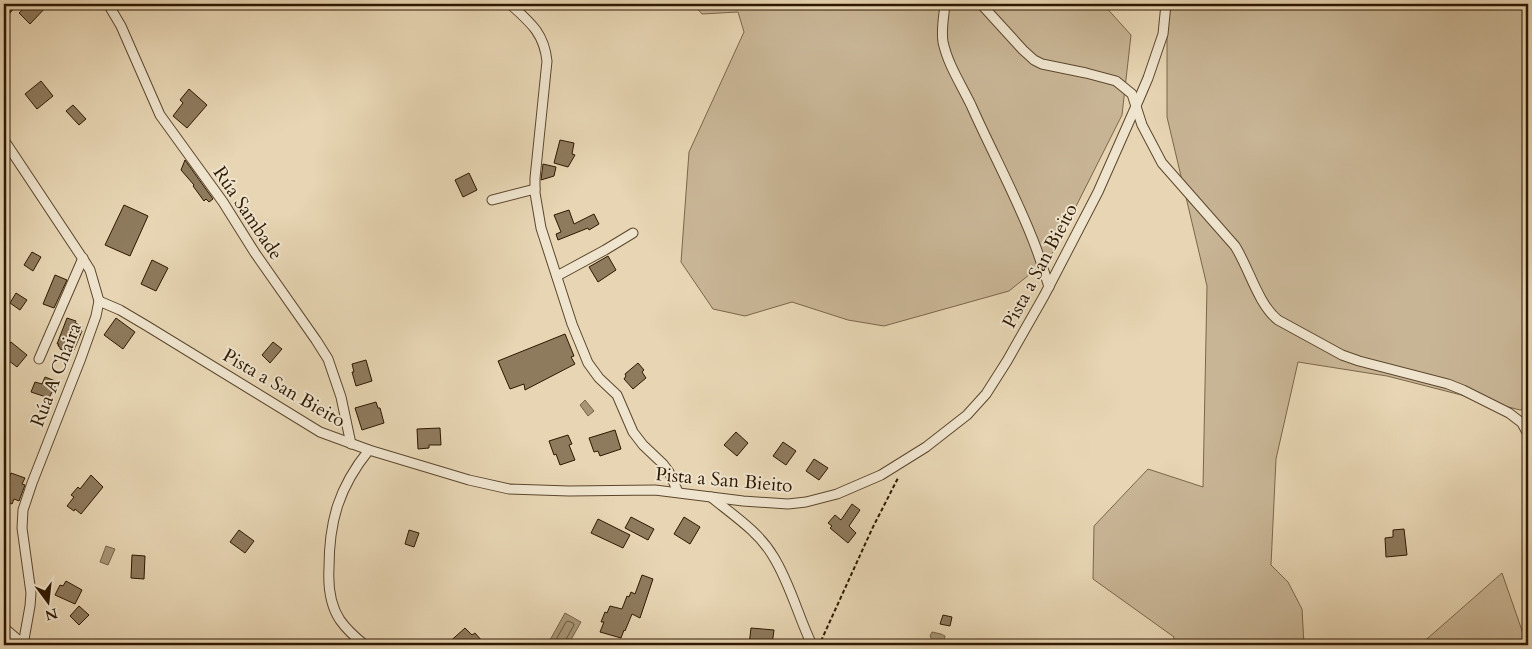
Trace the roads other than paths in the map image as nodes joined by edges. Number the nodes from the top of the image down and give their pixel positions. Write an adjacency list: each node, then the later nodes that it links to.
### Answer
1 (8, 4): 7 (street)
2 (108, 4): 19 (street, Rúa Sambade)
3 (510, 4): 10 (street)
4 (945, 4): 15 (street)
5 (981, 4): 8 (street)
6 (1166, 4): 8 (street, Pista a San Bieito)
7 (4, 9)
8 (1136, 106): 15 (street, Pista a San Bieito); 18 (street)
9 (4, 140): 13 (street, Rúa A Chaira)
10 (535, 189): 11 (street); 14 (street)
11 (492, 200)
12 (634, 233): 14 (street)
13 (83, 258): 16 (street, Rúa A Chaira); 17 (street)
14 (557, 276): 21 (street)
15 (1049, 286): 22 (street, Pista a San Bieito)
16 (99, 301): 19 (street, Pista a San Bieito); 24 (street, Rúa A Chaira)
17 (40, 360)
18 (1528, 434)
19 (351, 444): 20 (street, Pista a San Bieito)
20 (369, 450): 21 (street, Pista a San Bieito); 25 (street)
21 (678, 492): 22 (street, Pista a San Bieito)
22 (711, 497): 26 (street)
23 (4, 628): 24 (street)
24 (23, 645)
25 (364, 645)
26 (812, 645)

